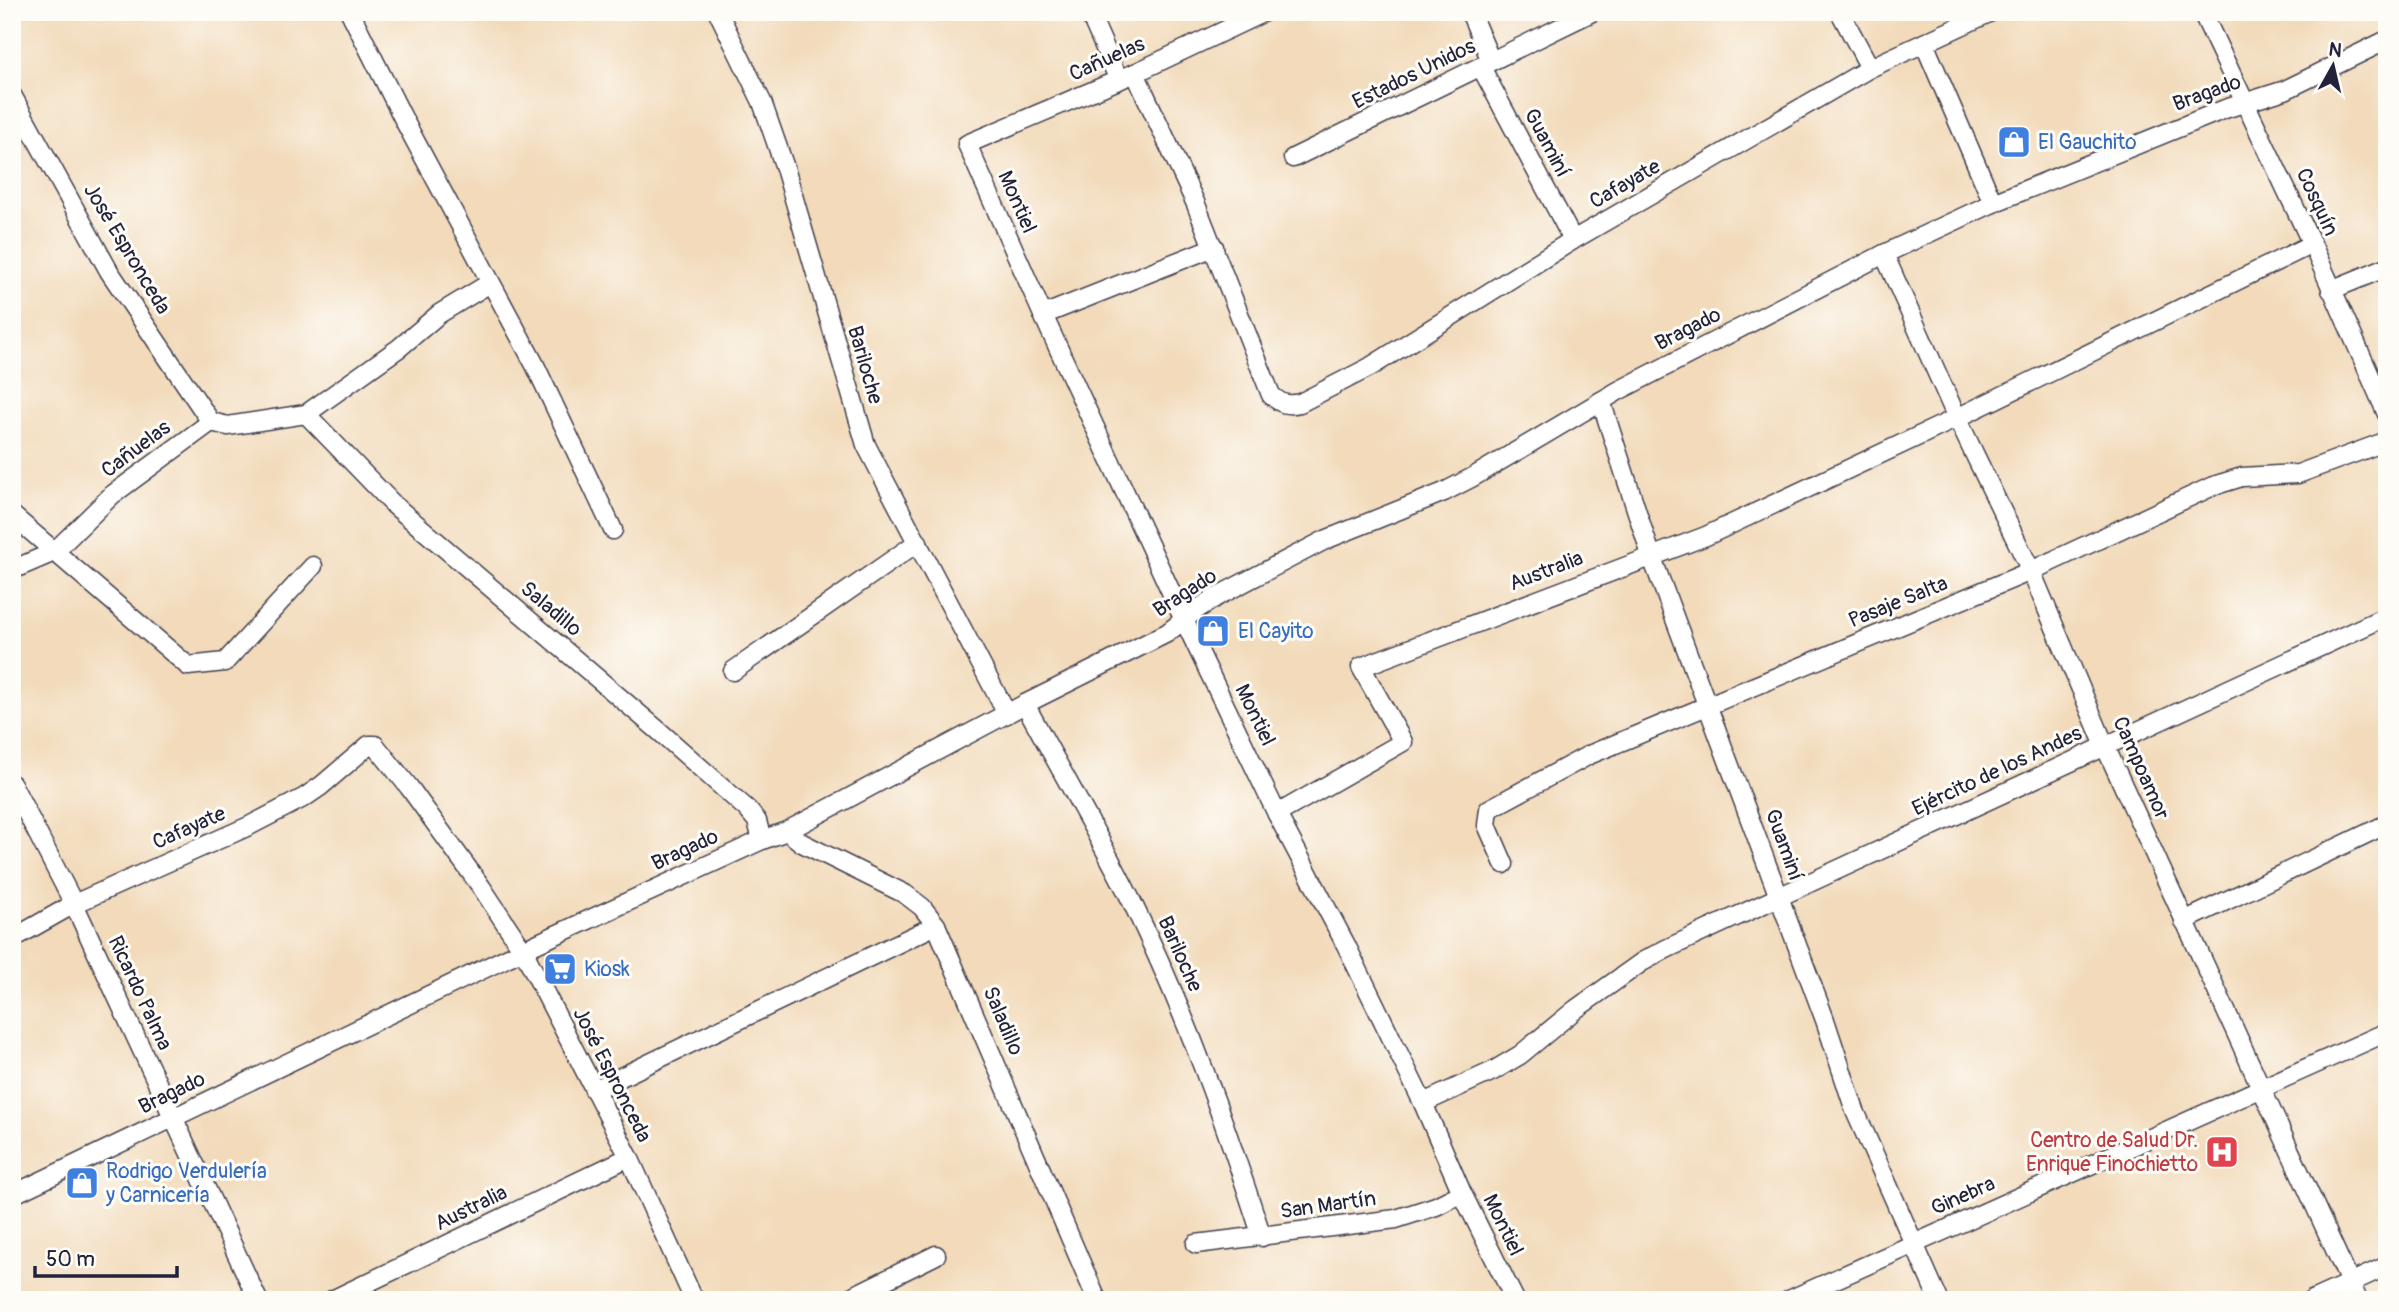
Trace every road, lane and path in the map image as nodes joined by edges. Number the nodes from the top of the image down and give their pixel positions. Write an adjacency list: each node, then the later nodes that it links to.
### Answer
1 (350, 12): 25 (street)
2 (718, 12): 36 (street, Bariloche)
3 (1089, 12): 14 (street)
4 (1264, 12): 14 (street, Cañuelas)
5 (1469, 12): 12 (street, Guaminí)
6 (1591, 12): 12 (street, Estados Unidos)
7 (1840, 12): 13 (street)
8 (1991, 12): 11 (street, Cafayate)
9 (2202, 12): 16 (street, Cosquín)
10 (2387, 40): 16 (street, Bragado)
11 (1924, 43): 13 (street, Cafayate); 19 (street)
12 (1486, 64): 18 (street, Estados Unidos); 20 (street, Guaminí)
13 (1870, 68): 20 (street, Cafayate)
14 (1127, 77): 17 (street, Cañuelas); 22 (street)
15 (12, 95): 32 (street, José Espronceda)
16 (2246, 102): 19 (street, Bragado); 21 (street, Cosquín)
17 (967, 144): 27 (street, Montiel)
18 (1293, 158)
19 (1993, 203): 23 (street, Bragado)
20 (1573, 240): 22 (street, Cafayate)
21 (2312, 244): 26 (street, Cosquín); 31 (street, Australia)
22 (1213, 247): 27 (street)
23 (1884, 254): 28 (street, Bragado); 31 (street, Campoamor)
24 (2387, 267): 26 (street)
25 (490, 283): 29 (street); 35 (street)
26 (2331, 290): 30 (street, Cosquín)
27 (1043, 315): 43 (street, Montiel)
28 (1601, 401): 38 (street, Guaminí); 43 (street, Bragado)
29 (306, 414): 32 (street); 54 (street, Saladillo)
30 (2387, 414)
31 (1957, 418): 38 (street, Australia); 41 (street, Campoamor)
32 (211, 422): 37 (street, Cañuelas)
33 (2387, 442): 41 (street, Pasaje Salta)
34 (12, 515): 37 (street)
35 (612, 530)
36 (918, 542): 44 (street); 47 (street, Bariloche)
37 (54, 552): 39 (street); 40 (street, Cañuelas)
38 (1651, 555): 46 (street, Guaminí); 51 (street, Australia)
39 (313, 566)
40 (12, 570)
41 (2031, 571): 46 (street, Pasaje Salta); 49 (street, Campoamor)
42 (2387, 616): 49 (street, Ejército de los Andes)
43 (1184, 620): 45 (street, Bragado); 51 (street, Montiel)
44 (733, 671)
45 (1025, 704): 47 (street, Bragado); 70 (street, Bariloche)
46 (1707, 705): 55 (street, Pasaje Salta); 56 (street, Guaminí)
47 (1007, 714): 53 (street, Bragado)
48 (375, 745): 57 (street, Cafayate); 61 (street, José Espronceda)
49 (2105, 746): 56 (street, Ejército de los Andes); 58 (street, Campoamor)
50 (12, 784): 57 (street, Ricardo Palma)
51 (1277, 814): 65 (street, Montiel)
52 (2387, 824): 58 (street)
53 (787, 831): 54 (street, Bragado); 59 (street, Saladillo)
54 (762, 840): 61 (street, Bragado)
55 (1504, 864)
56 (1779, 898): 65 (street, Ejército de los Andes); 71 (street, Guaminí)
57 (74, 904): 60 (street, Cafayate); 66 (street, Ricardo Palma)
58 (2185, 921): 63 (street, Campoamor)
59 (936, 925): 64 (street); 80 (street, Saladillo)
60 (12, 939)
61 (523, 950): 64 (street, José Espronceda); 66 (street, Bragado)
62 (2387, 1032): 63 (street, Ginebra)
63 (2260, 1088): 71 (street, Ginebra); 75 (street, Campoamor)
64 (594, 1090): 67 (street, José Espronceda)
65 (1423, 1103): 68 (street, Montiel)
66 (174, 1118): 69 (street, Bragado); 76 (street, Ricardo Palma)
67 (629, 1157): 77 (street, Australia); 78 (street, José Espronceda)
68 (1462, 1193): 70 (street, San Martín); 81 (street, Montiel)
69 (12, 1195)
70 (1262, 1237): 72 (street, San Martín)
71 (1913, 1243): 82 (street, Ginebra); 83 (street, Guaminí)
72 (1196, 1244)
73 (936, 1255): 79 (street)
74 (2387, 1266): 75 (street)
75 (2350, 1283): 84 (street); 85 (street, Campoamor)
76 (258, 1300)
77 (332, 1300)
78 (694, 1300)
79 (845, 1300)
80 (1097, 1300)
81 (1516, 1300)
82 (1789, 1300)
83 (1939, 1300)
84 (2312, 1300)
85 (2358, 1300)

